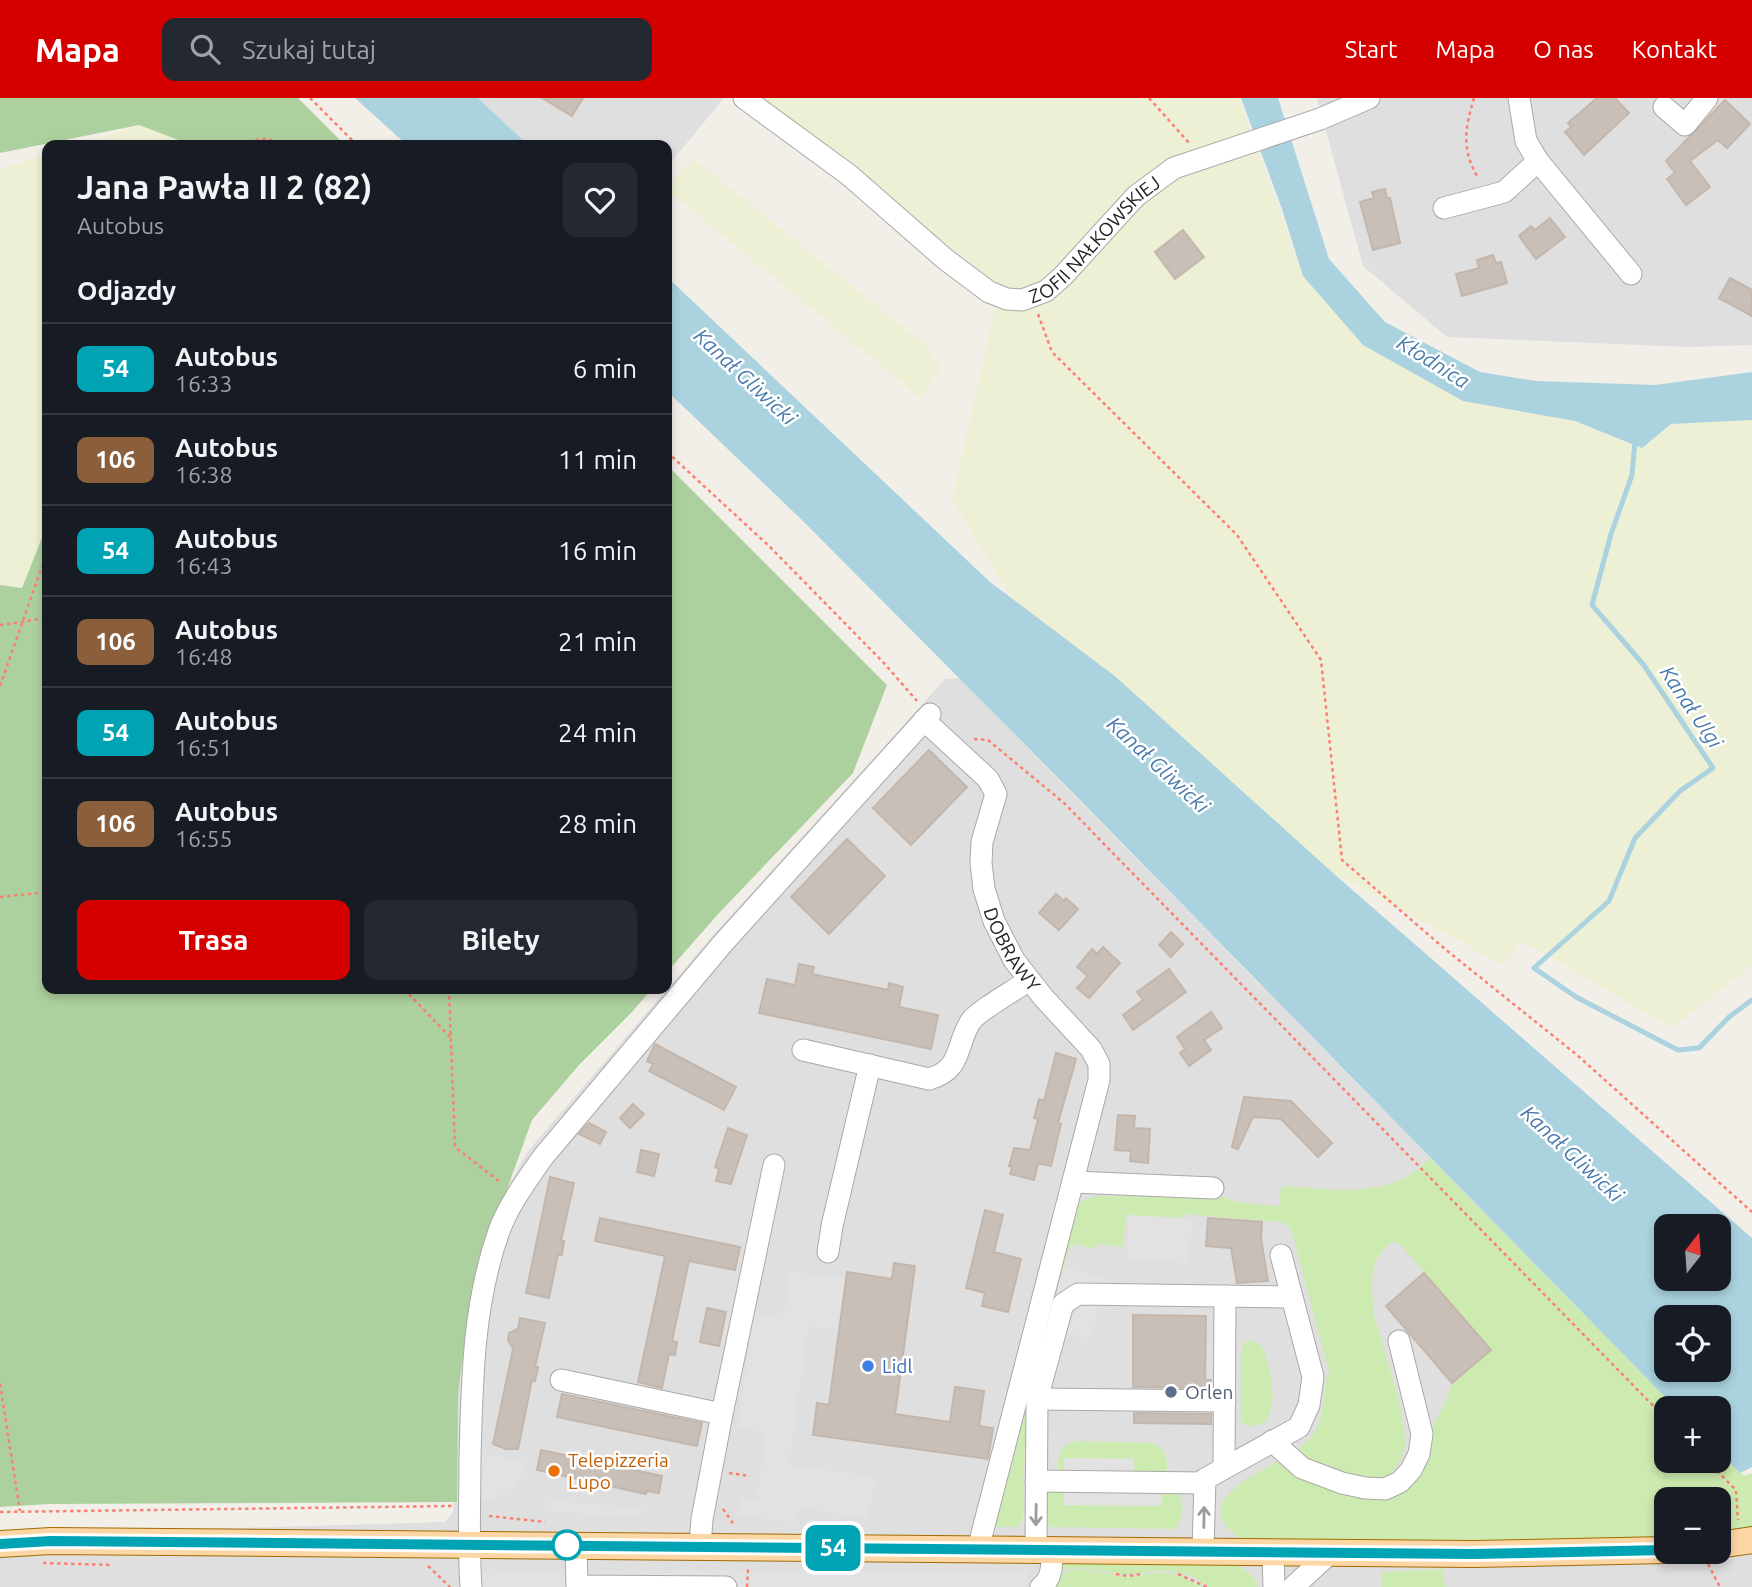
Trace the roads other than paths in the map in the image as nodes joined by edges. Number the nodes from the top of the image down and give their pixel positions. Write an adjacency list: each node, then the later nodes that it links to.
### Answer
1 (744, 98): 2 (street, ZOFII NAŁKOWSKIEJ)
2 (1370, 98)
3 (1519, 98): 6 (street)
4 (1707, 98): 5 (street)
5 (1664, 107)
6 (1538, 161): 7 (street); 8 (street)
7 (1444, 208)
8 (1631, 274)
9 (1029, 980): 11 (street); 13 (street, DOBRAWY); 29 (street, DOBRAWY)
10 (803, 1050): 11 (street)
11 (870, 1065): 15 (street)
12 (774, 1165): 23 (street)
13 (1074, 1182): 14 (street); 32 (street)
14 (1213, 1188)
15 (828, 1252)
16 (1281, 1255): 18 (street)
17 (1225, 1296): 18 (street); 21 (street); 22 (street)
18 (1292, 1297): 24 (street)
19 (1399, 1340): 24 (street)
20 (561, 1380): 23 (street)
21 (1037, 1399): 22 (street); 26 (street)
22 (1225, 1401): 25 (street)
23 (722, 1414): 31 (street)
24 (1272, 1441): 25 (street)
25 (1224, 1468): 27 (street)
26 (1036, 1481): 27 (street); 33 (street, one-way to 33)
27 (1204, 1483): 35 (street, one-way to 27)
28 (0, 1544): 29 (main road)
29 (468, 1544): 30 (main road); 39 (street)
30 (576, 1545): 31 (main road); 38 (street)
31 (700, 1546): 32 (main road)
32 (978, 1549): 33 (main road)
33 (1044, 1549): 35 (main road); 42 (street)
34 (1654, 1550): 37 (main road)
35 (1203, 1551): 36 (main road)
36 (1273, 1553): 37 (main road); 43 (street)
37 (1330, 1553): 44 (street)
38 (577, 1586): 40 (street)
39 (471, 1587)
40 (603, 1587): 41 (street)
41 (726, 1587)
42 (1041, 1587)
43 (1273, 1587)
44 (1293, 1587)

